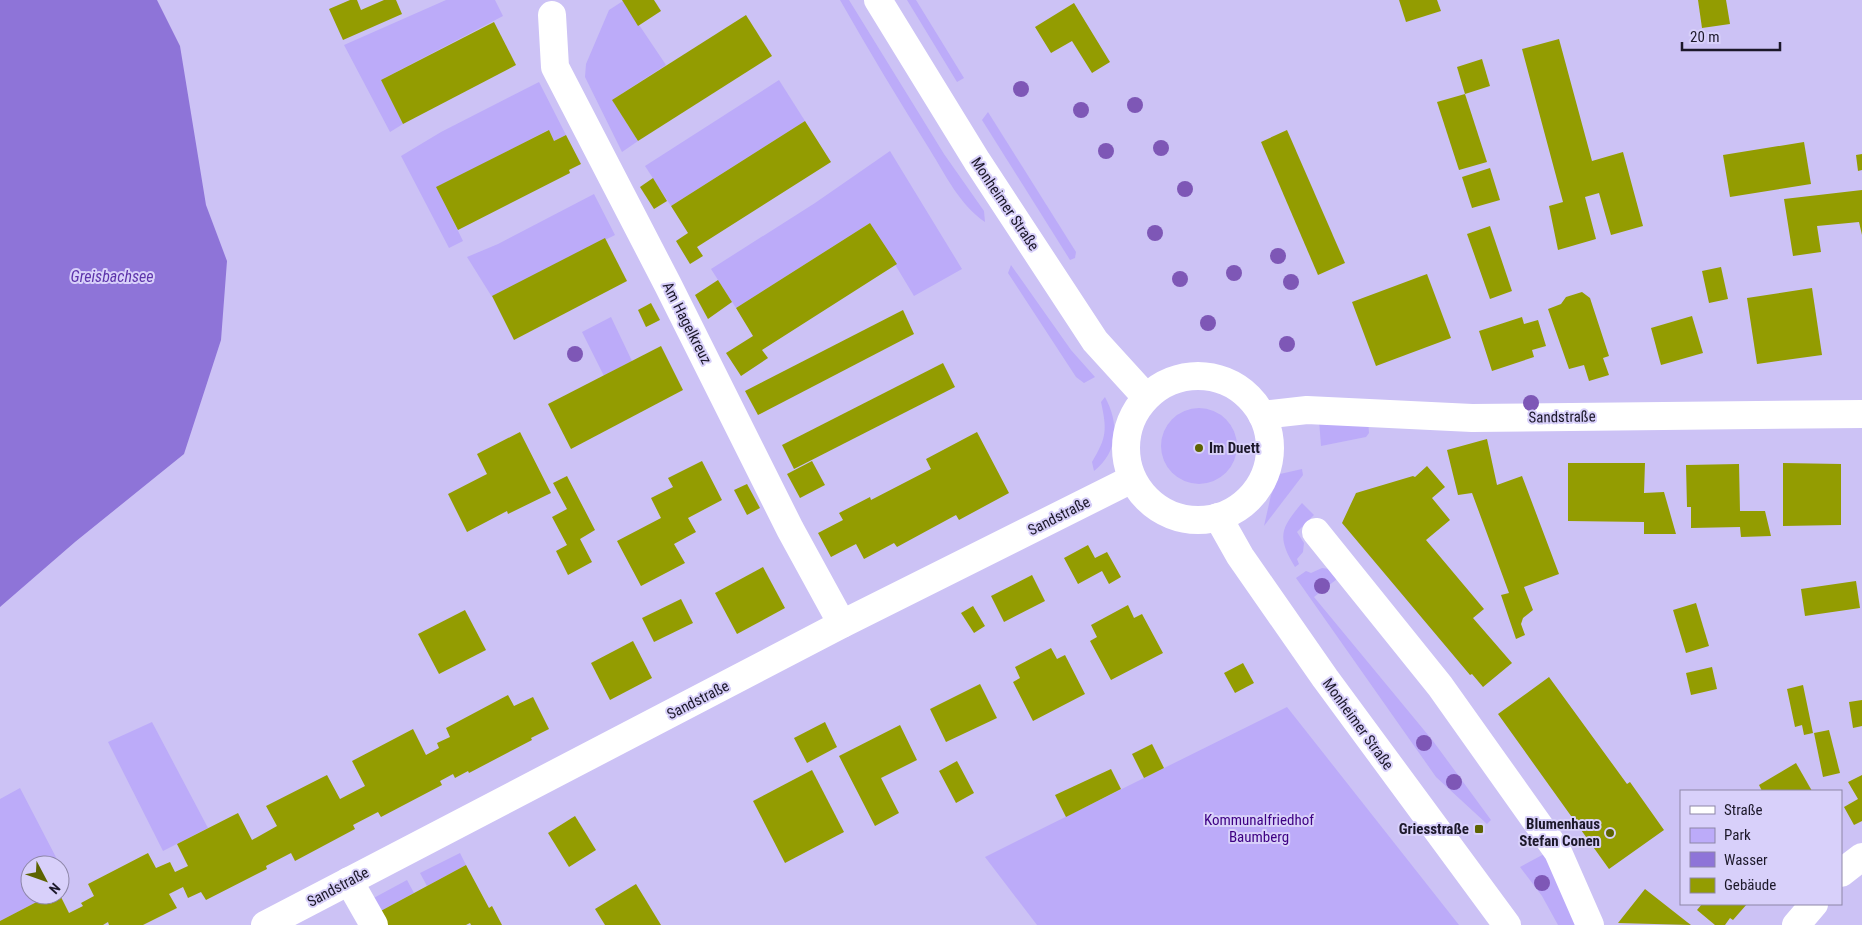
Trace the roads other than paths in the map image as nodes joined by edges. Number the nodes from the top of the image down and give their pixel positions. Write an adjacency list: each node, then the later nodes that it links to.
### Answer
1 (878, 0): 3 (street, Monheimer Straße)
2 (552, 15): 9 (street, Am Hagelkreuz)
3 (1146, 398): 5 (street); 6 (street)
4 (1862, 414): 5 (street, Sandstraße)
5 (1262, 415): 7 (street)
6 (1132, 479): 7 (street); 9 (street, Sandstraße)
7 (1218, 517): 16 (street, Monheimer Straße)
8 (1316, 532): 17 (street)
9 (842, 624): 12 (street, Sandstraße)
10 (1862, 857): 11 (street)
11 (1842, 872)
12 (349, 881): 14 (street, Sandstraße); 15 (street)
13 (1813, 905): 18 (street)
14 (265, 925)
15 (374, 925)
16 (1507, 925)
17 (1590, 925)
18 (1796, 925)

